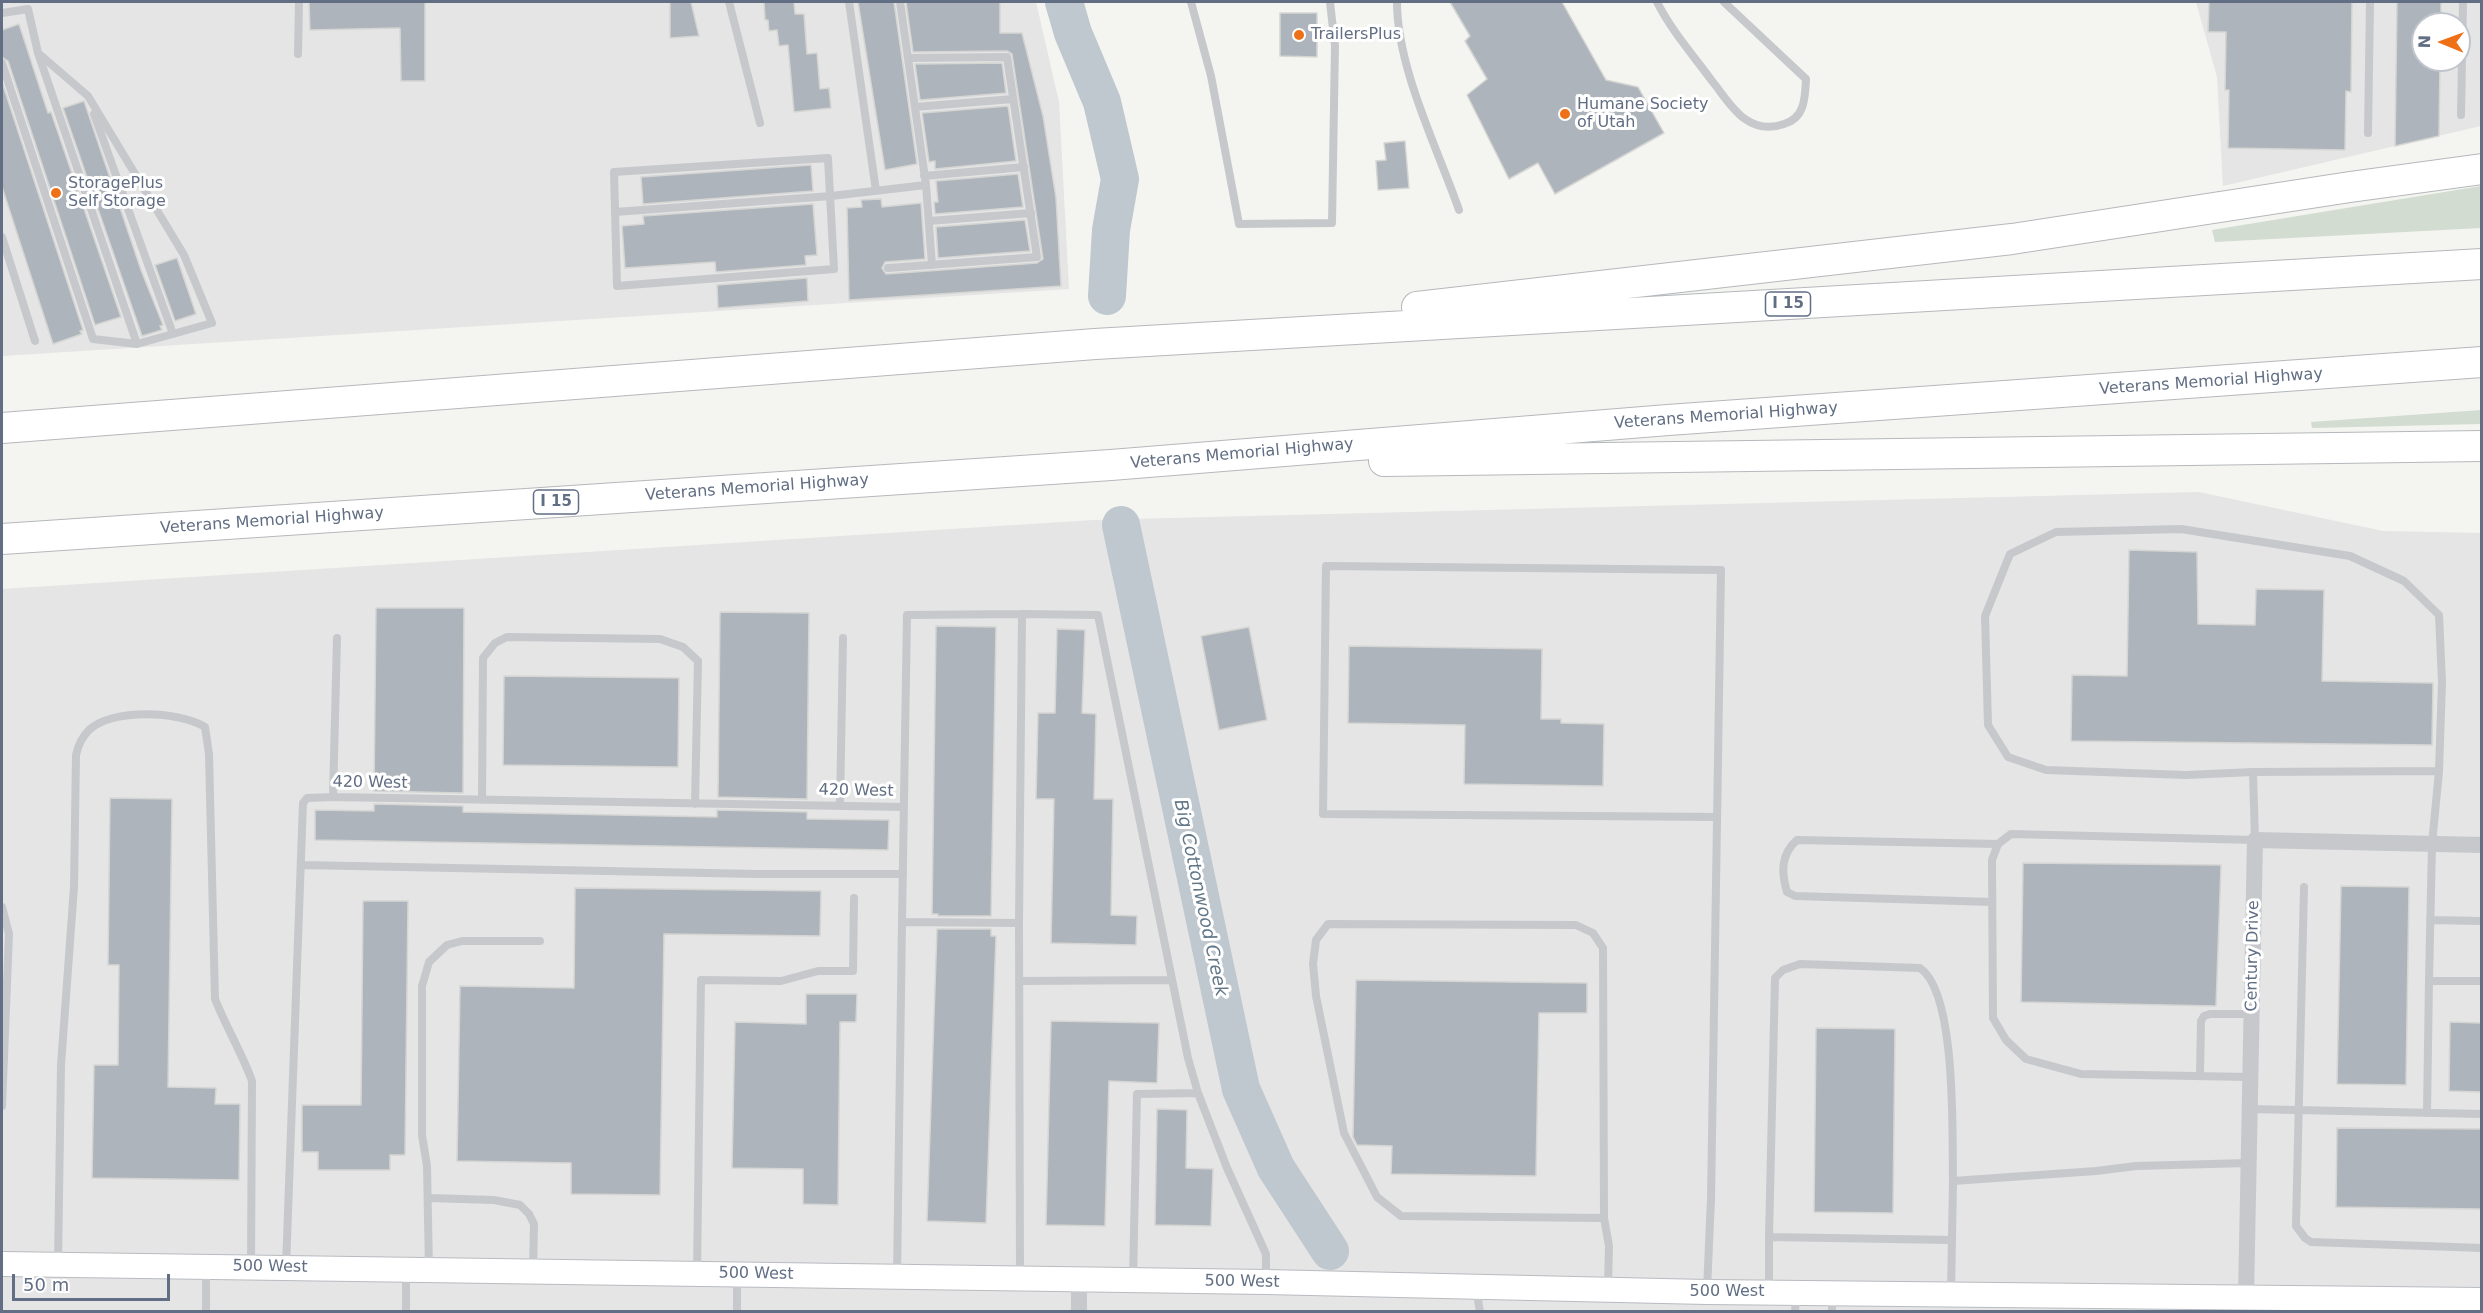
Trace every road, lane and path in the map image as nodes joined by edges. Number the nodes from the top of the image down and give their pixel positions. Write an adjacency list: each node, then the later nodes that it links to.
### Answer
1 (299, 2): 15 (lane)
2 (729, 2): 22 (lane)
3 (849, 2): 27 (lane)
4 (900, 2): 16 (lane)
5 (1191, 2): 6 (lane)
6 (1330, 2)
7 (1398, 2): 29 (lane)
8 (1657, 2): 9 (lane)
9 (1725, 2)
10 (2370, 2): 23 (lane)
11 (2463, 2): 21 (lane)
12 (27, 5): 13 (lane); 14 (lane)
13 (2, 13)
14 (38, 53): 18 (lane); 39 (lane)
15 (298, 54)
16 (909, 58): 19 (lane); 20 (lane)
17 (2, 63): 39 (lane)
18 (88, 96): 37 (lane); 37 (lane)
19 (1013, 99): 20 (lane); 24 (lane)
20 (915, 107): 26 (lane)
21 (2461, 115)
22 (760, 123)
23 (2368, 133)
24 (1024, 167): 26 (lane); 31 (lane)
25 (2481, 169): 40 (highway)
26 (925, 181): 27 (lane); 32 (lane)
27 (876, 191): 28 (lane)
28 (831, 196): 30 (lane); 30 (lane); 30 (lane)
29 (1459, 210)
30 (615, 212)
31 (1031, 213): 32 (lane); 35 (lane)
32 (929, 221): 35 (lane)
33 (2, 237): 38 (lane)
34 (2481, 264): 40 (highway, I 15)
35 (932, 265): 36 (lane)
36 (888, 268)
37 (173, 334): 39 (lane)
38 (35, 341)
39 (137, 344)
40 (1095, 344): 42 (highway, I 15)
41 (2481, 362): 44 (highway, Veterans Memorial Highway / I 15)
42 (2, 428)
43 (2481, 446): 44 (highway)
44 (1111, 465): 45 (highway, Veterans Memorial Highway / I 15)
45 (2, 539)
46 (1022, 614): 55 (lane); 70 (lane); 72 (lane)
47 (337, 638): 51 (lane)
48 (843, 638): 54 (lane)
49 (2439, 771): 50 (lane); 50 (lane); 59 (lane)
50 (2253, 772): 57 (lane)
51 (333, 797): 52 (lane, 420 West); 61 (lane, 420 West)
52 (482, 800): 53 (lane, 420 West); 53 (lane)
53 (695, 804): 54 (lane, 420 West)
54 (840, 806): 55 (lane, 420 West)
55 (904, 807): 62 (lane)
56 (1718, 817): 56 (lane); 108 (lane)
57 (2255, 840): 58 (lane); 59 (street); 76 (street, Century Drive)
58 (1998, 844): 65 (lane); 65 (lane)
59 (2432, 844): 60 (street); 67 (lane)
60 (2481, 845)
61 (301, 865): 62 (lane); 96 (lane, 420 West)
62 (903, 874): 69 (lane)
63 (2304, 887): 82 (lane)
64 (854, 898): 99 (lane)
65 (1992, 902): 77 (lane)
66 (2, 907): 80 (lane)
67 (2430, 920): 68 (lane); 74 (lane)
68 (2481, 921)
69 (902, 922): 70 (lane); 101 (lane)
70 (1020, 922): 73 (lane)
71 (540, 941): 87 (lane)
72 (1171, 980): 73 (lane); 79 (lane)
73 (1019, 981): 102 (lane)
74 (2429, 981): 75 (lane); 83 (lane)
75 (2481, 981)
76 (2251, 1014): 77 (lane); 78 (street, Century Drive)
77 (2200, 1076): 78 (lane)
78 (2250, 1077): 81 (street, Century Drive)
79 (1198, 1093): 104 (lane); 105 (lane)
80 (2, 1106)
81 (2249, 1109): 82 (lane); 85 (street, Century Drive)
82 (2300, 1110): 83 (lane); 91 (lane)
83 (2427, 1113): 84 (lane)
84 (2481, 1114)
85 (2248, 1163): 86 (lane); 111 (street, Century Drive)
86 (1953, 1181): 89 (lane); 90 (lane)
87 (429, 1198): 97 (lane); 98 (lane)
88 (1604, 1218): 88 (lane); 107 (lane)
89 (1769, 1237): 90 (lane); 109 (lane)
90 (1952, 1240): 114 (lane)
91 (2481, 1248)
92 (2, 1264): 93 (main road, 500 West)
93 (58, 1265): 94 (main road, 500 West); 95 (lane)
94 (206, 1266): 95 (main road, 500 West); 116 (lane)
95 (251, 1267): 96 (main road, 500 West)
96 (286, 1267): 97 (main road, 500 West)
97 (417, 1269): 98 (main road, 500 West); 117 (lane)
98 (533, 1272): 99 (main road, 500 West)
99 (697, 1274): 100 (main road, 500 West)
100 (738, 1274): 101 (main road, 500 West); 118 (lane)
101 (897, 1276): 102 (main road, 500 West)
102 (1020, 1279): 103 (main road, 500 West)
103 (1079, 1280): 104 (main road, 500 West); 119 (street)
104 (1133, 1281): 105 (main road, 500 West)
105 (1266, 1282): 106 (main road, 500 West)
106 (1476, 1287): 107 (main road, 500 West); 120 (lane)
107 (1608, 1290): 108 (main road, 500 West)
108 (1707, 1292): 109 (main road, 500 West)
109 (1768, 1292): 112 (main road, 500 West)
110 (2481, 1300): 115 (main road, 500 West)
111 (2245, 1301): 114 (main road, 500 West); 115 (main road, 500 West)
112 (1796, 1302): 113 (main road, 500 West)
113 (1832, 1303): 114 (main road, 500 West)
114 (1950, 1303)
115 (2392, 1305)
116 (206, 1311)
117 (406, 1311)
118 (737, 1311)
119 (1079, 1311)
120 (1480, 1311)

